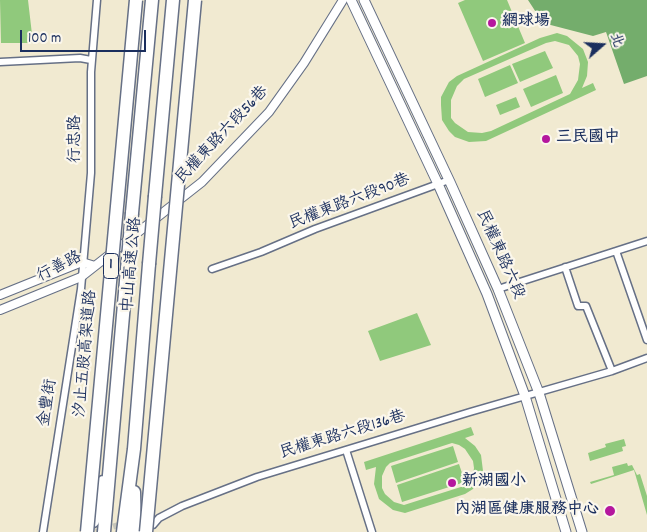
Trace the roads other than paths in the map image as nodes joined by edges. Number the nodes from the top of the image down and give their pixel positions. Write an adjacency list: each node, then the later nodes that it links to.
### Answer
1 (97, 0): 9 (street, 行忠路)
2 (136, 0): 33 (highway, 汐止五股高架道路 / 1, bridge)
3 (152, 0): 30 (highway, 中山高速公路 / 1, bridge)
4 (173, 0): 28 (highway, 中山高速公路, bridge)
5 (195, 0): 31 (highway, bridge)
6 (343, 0): 16 (street, 民權東路六段56巷)
7 (351, 0): 12 (main road, 民權東路六段)
8 (364, 0): 11 (main road, 民權東路六段)
9 (91, 60): 10 (street); 15 (street, 行忠路)
10 (0, 62)
11 (449, 180): 12 (street, 民權東路六段90巷); 20 (main road, 民權東路六段)
12 (438, 184): 18 (street, 民權東路六段90巷); 27 (main road, 民權東路六段)
13 (647, 241): 14 (street)
14 (616, 251): 17 (street); 23 (street)
15 (82, 262): 16 (street, 行善路); 19 (street, 行忠路); 21 (street, 行善路)
16 (95, 266): 19 (street, 行善路)
17 (565, 267): 20 (street); 25 (street)
18 (212, 269)
19 (81, 277): 22 (street, 行善路); 32 (street, 金豐街)
20 (498, 289): 26 (main road, 民權東路六段)
21 (0, 295)
22 (0, 310)
23 (647, 340)
24 (647, 358): 25 (street, 民權東路六段136巷)
25 (612, 371): 26 (street, 民權東路六段136巷)
26 (539, 393): 27 (street, 民權東路六段136巷); 39 (main road, 民權東路六段)
27 (525, 396): 29 (street, 民權東路六段136巷); 38 (main road, 民權東路六段)
28 (134, 449): 31 (highway); 36 (highway, 中山高速公路)
29 (346, 450): 31 (street, 民權東路六段136巷); 37 (street)
30 (110, 461): 34 (highway); 35 (highway, 中山高速公路 / 1)
31 (139, 528)
32 (42, 532)
33 (87, 532)
34 (91, 532)
35 (104, 532)
36 (123, 532)
37 (372, 532)
38 (566, 532)
39 (582, 532)

